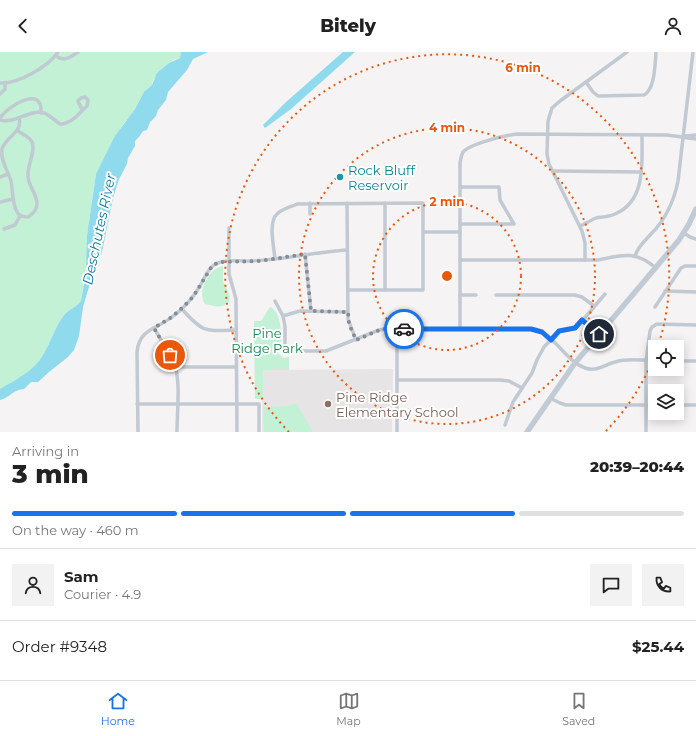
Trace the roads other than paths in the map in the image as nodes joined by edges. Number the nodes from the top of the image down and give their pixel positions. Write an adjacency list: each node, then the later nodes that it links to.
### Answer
1 (78, 52): 5 (street)
2 (627, 52): 6 (street)
3 (656, 52): 6 (street)
4 (693, 52): 18 (street)
5 (57, 54): 8 (street)
6 (586, 82): 15 (street)
7 (0, 83): 8 (street)
8 (5, 83): 9 (street)
9 (0, 94)
10 (82, 110): 11 (street)
11 (41, 112): 12 (street); 13 (street)
12 (19, 118): 13 (street); 14 (street)
13 (0, 119)
14 (18, 130): 20 (street); 33 (street)
15 (548, 134): 16 (street); 21 (street); 25 (street)
16 (642, 135): 18 (street); 22 (street)
17 (696, 135): 18 (street)
18 (682, 136): 19 (street); 44 (street)
19 (696, 139)
20 (1, 152): 23 (street)
21 (553, 172): 22 (street); 35 (street)
22 (642, 172): 35 (street)
23 (8, 174): 24 (street); 26 (street)
24 (0, 177)
25 (460, 187): 34 (street); 34 (street)
26 (13, 199): 27 (street); 33 (street)
27 (0, 202)
28 (310, 203): 29 (street); 32 (street); 45 (street)
29 (347, 203): 30 (street); 42 (street)
30 (385, 203): 38 (street); 52 (street)
31 (696, 209): 40 (main road)
32 (310, 214)
33 (20, 216): 36 (street)
34 (460, 224): 39 (street)
35 (580, 226): 47 (street)
36 (4, 228)
37 (229, 228): 48 (street)
38 (423, 232): 39 (street); 52 (street)
39 (460, 232): 46 (street)
40 (684, 233): 41 (street); 50 (main road)
41 (696, 239)
42 (347, 250): 43 (street); 51 (street)
43 (305, 254): 45 (street); 63 (street)
44 (635, 256): 47 (street); 50 (street)
45 (275, 259): 48 (street)
46 (460, 260): 47 (street); 56 (street)
47 (585, 260)
48 (229, 261): 62 (street); 71 (street)
49 (696, 266): 53 (street)
50 (656, 268): 72 (main road)
51 (348, 290): 52 (street); 64 (street)
52 (385, 290)
53 (665, 291): 54 (street); 61 (street)
54 (696, 292)
55 (605, 294): 60 (street)
56 (460, 295): 57 (street); 70 (street)
57 (476, 295)
58 (496, 295): 60 (street)
59 (275, 301): 65 (street)
60 (594, 306): 66 (street)
61 (655, 307)
62 (182, 308): 68 (street); 71 (street)
63 (311, 311): 64 (street); 65 (street)
64 (348, 312): 73 (street)
65 (283, 316): 73 (street)
66 (582, 320): 72 (street); 74 (street)
67 (696, 324): 75 (street)
68 (154, 328): 79 (street); 84 (street)
69 (397, 329): 70 (street); 73 (street); 81 (street)
70 (460, 329): 74 (street)
71 (236, 330): 80 (street)
72 (599, 334): 78 (main road)
73 (356, 340)
74 (551, 340): 78 (street); 82 (street)
75 (646, 360): 78 (street); 87 (street)
76 (684, 361): 77 (street)
77 (696, 361)
78 (575, 362): 83 (main road)
79 (176, 367): 80 (street); 85 (street)
80 (236, 367): 86 (street)
81 (397, 380): 82 (street); 95 (street)
82 (522, 388): 90 (street)
83 (550, 398): 87 (street); 96 (main road)
84 (137, 404): 85 (street); 91 (street)
85 (177, 404): 86 (street); 92 (street)
86 (236, 404): 93 (street); 94 (street)
87 (646, 405): 97 (street)
88 (684, 405): 89 (street)
89 (696, 405)
90 (505, 424)
91 (138, 432)
92 (177, 432)
93 (237, 432)
94 (259, 432)
95 (397, 432)
96 (527, 432)
97 (646, 432)

